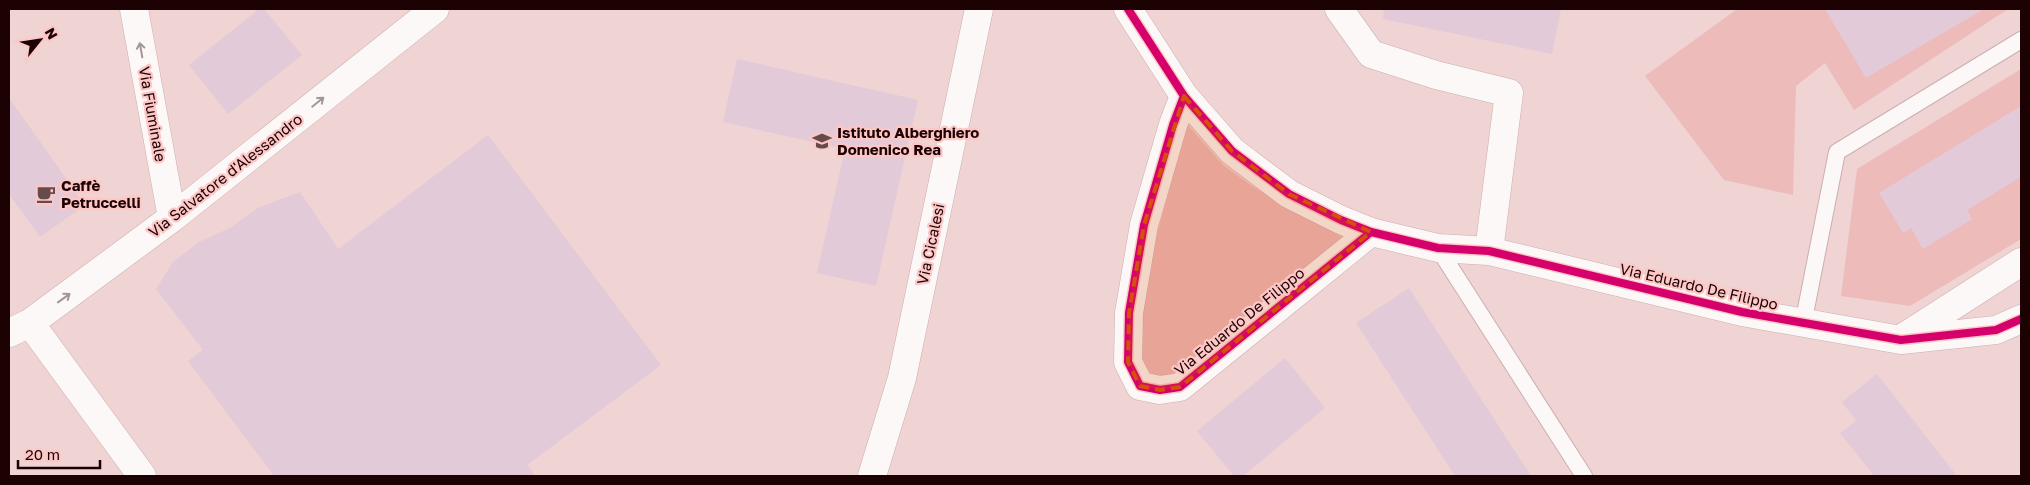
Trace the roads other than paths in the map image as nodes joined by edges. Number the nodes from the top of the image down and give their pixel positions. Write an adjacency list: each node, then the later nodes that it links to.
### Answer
1 (134, 9): 8 (street, Via Fiuminale, one-way to 1)
2 (435, 9): 8 (street, Via Salvatore d'Alessandro, one-way to 2)
3 (979, 9): 18 (street, Via Cicalesi)
4 (1128, 9): 7 (street, Via Eduardo De Filippo)
5 (1339, 9): 11 (street)
6 (2021, 40): 14 (lane)
7 (1184, 96): 9 (street, Via Eduardo De Filippo); 9 (street, Via Eduardo De Filippo)
8 (172, 218): 15 (street, Via Salvatore d'Alessandro, one-way to 8)
9 (1371, 232): 10 (street, Via Eduardo De Filippo)
10 (1438, 248): 11 (street, Via Eduardo De Filippo); 19 (lane)
11 (1489, 251): 14 (street, Via Eduardo De Filippo)
12 (2021, 262): 16 (street)
13 (2021, 319): 16 (street, Via Eduardo De Filippo)
14 (1803, 324): 16 (street, Via Eduardo De Filippo)
15 (19, 328): 17 (street)
16 (1901, 340)
17 (142, 476)
18 (872, 476)
19 (1584, 476)

